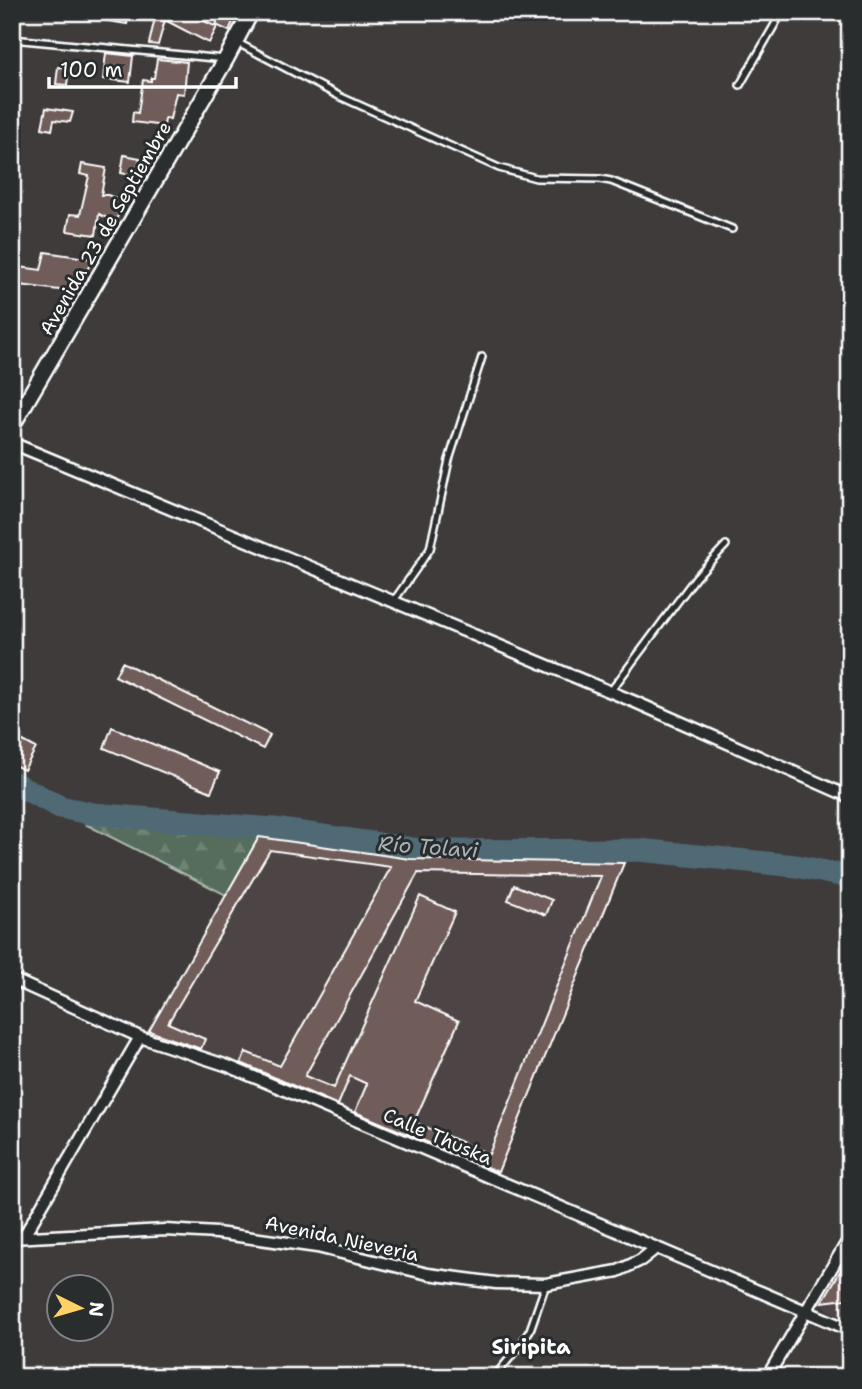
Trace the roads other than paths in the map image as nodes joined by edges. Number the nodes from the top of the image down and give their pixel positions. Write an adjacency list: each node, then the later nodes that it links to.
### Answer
1 (251, 12): 4 (main road, Avenida 23 de Septiembre)
2 (782, 12): 6 (lane)
3 (12, 39): 5 (lane)
4 (236, 42): 5 (main road, Avenida 23 de Septiembre); 7 (lane)
5 (226, 59): 9 (main road, Avenida 23 de Septiembre)
6 (740, 85)
7 (732, 229)
8 (482, 357): 12 (lane)
9 (12, 426)
10 (12, 443): 12 (street)
11 (726, 545): 13 (lane)
12 (393, 602): 13 (street)
13 (610, 692): 14 (street)
14 (850, 797)
15 (12, 979): 16 (street, Calle Thuska)
16 (140, 1037): 17 (street); 20 (street, Calle Thuska)
17 (24, 1236): 19 (street, Avenida Nieveria); 21 (street, Avenida Nieveria)
18 (850, 1237): 22 (street)
19 (12, 1238)
20 (656, 1248): 21 (street, Avenida Nieveria); 22 (street, Calle Thuska)
21 (546, 1284): 24 (lane)
22 (805, 1310): 23 (street, Calle Thuska); 25 (street)
23 (850, 1330)
24 (494, 1377)
25 (767, 1377)

